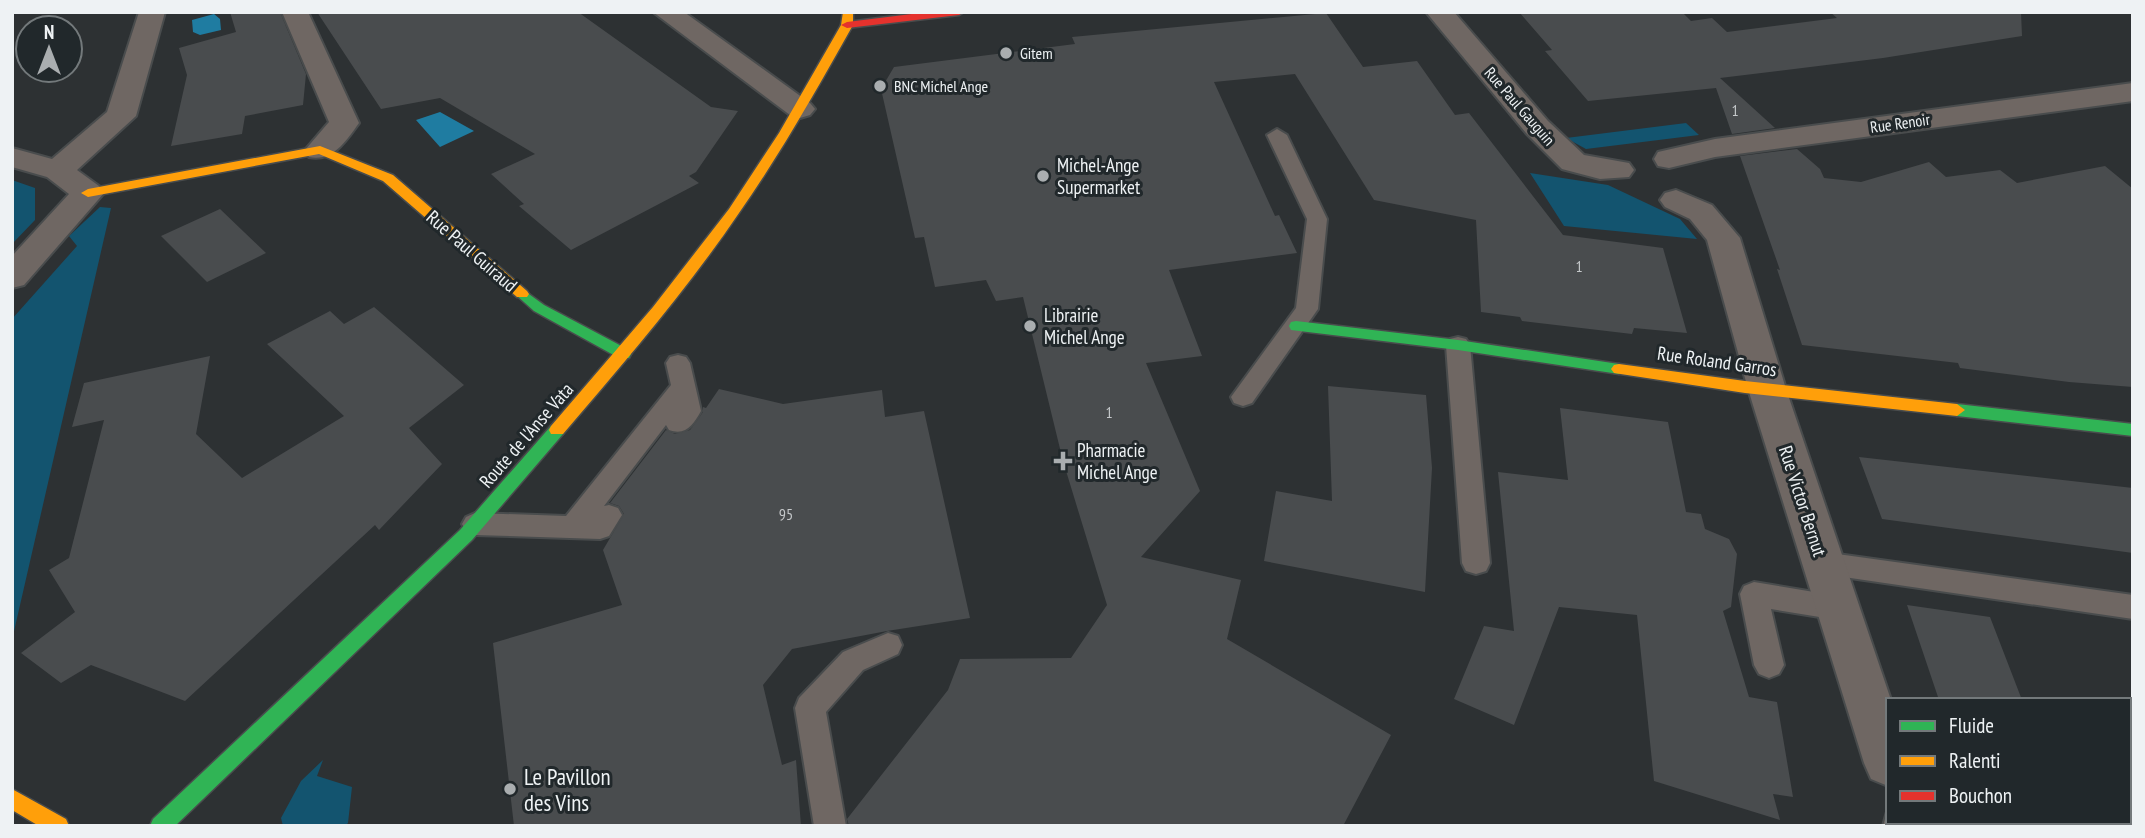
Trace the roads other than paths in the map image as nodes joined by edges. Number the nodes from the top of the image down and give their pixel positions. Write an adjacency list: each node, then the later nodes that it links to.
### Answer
1 (152, 12): 13 (street)
2 (295, 12): 10 (street)
3 (666, 12): 8 (street)
4 (959, 12): 6 (street)
5 (1438, 12): 14 (street, Rue Paul Gauguin)
6 (848, 19): 8 (street, Route de l'Anse Vata)
7 (2133, 92): 12 (street, Rue Renoir)
8 (800, 109): 20 (street, Route de l'Anse Vata)
9 (1277, 135): 18 (lane)
10 (320, 150): 15 (street); 20 (street, Rue Paul Guiraud)
11 (12, 156): 13 (street)
12 (1669, 159): 14 (street); 14 (street)
13 (58, 170): 15 (street)
14 (1644, 189): 16 (street, Rue Paul Gauguin)
15 (88, 193): 17 (street)
16 (1723, 238): 21 (street, Rue Victor Bernut)
17 (12, 276)
18 (1296, 326): 19 (street, Rue Roland Garros); 22 (lane)
19 (1458, 345): 21 (street, Rue Roland Garros); 29 (lane)
20 (624, 354): 26 (street, Route de l'Anse Vata)
21 (1767, 389): 24 (street, Rue Roland Garros); 28 (street, Rue Victor Bernut)
22 (1243, 397)
23 (678, 424): 27 (lane)
24 (2133, 430)
25 (609, 515): 27 (lane)
26 (475, 524): 27 (lane); 37 (street, Route de l'Anse Vata)
27 (572, 527)
28 (1823, 563): 30 (lane); 31 (street, Rue Victor Bernut)
29 (1476, 564)
30 (2133, 607)
31 (1838, 608): 33 (lane); 34 (street, Rue Victor Bernut)
32 (888, 645): 38 (lane)
33 (1769, 665)
34 (1886, 757)
35 (12, 799): 36 (street)
36 (58, 826)
37 (160, 826)
38 (830, 826)

